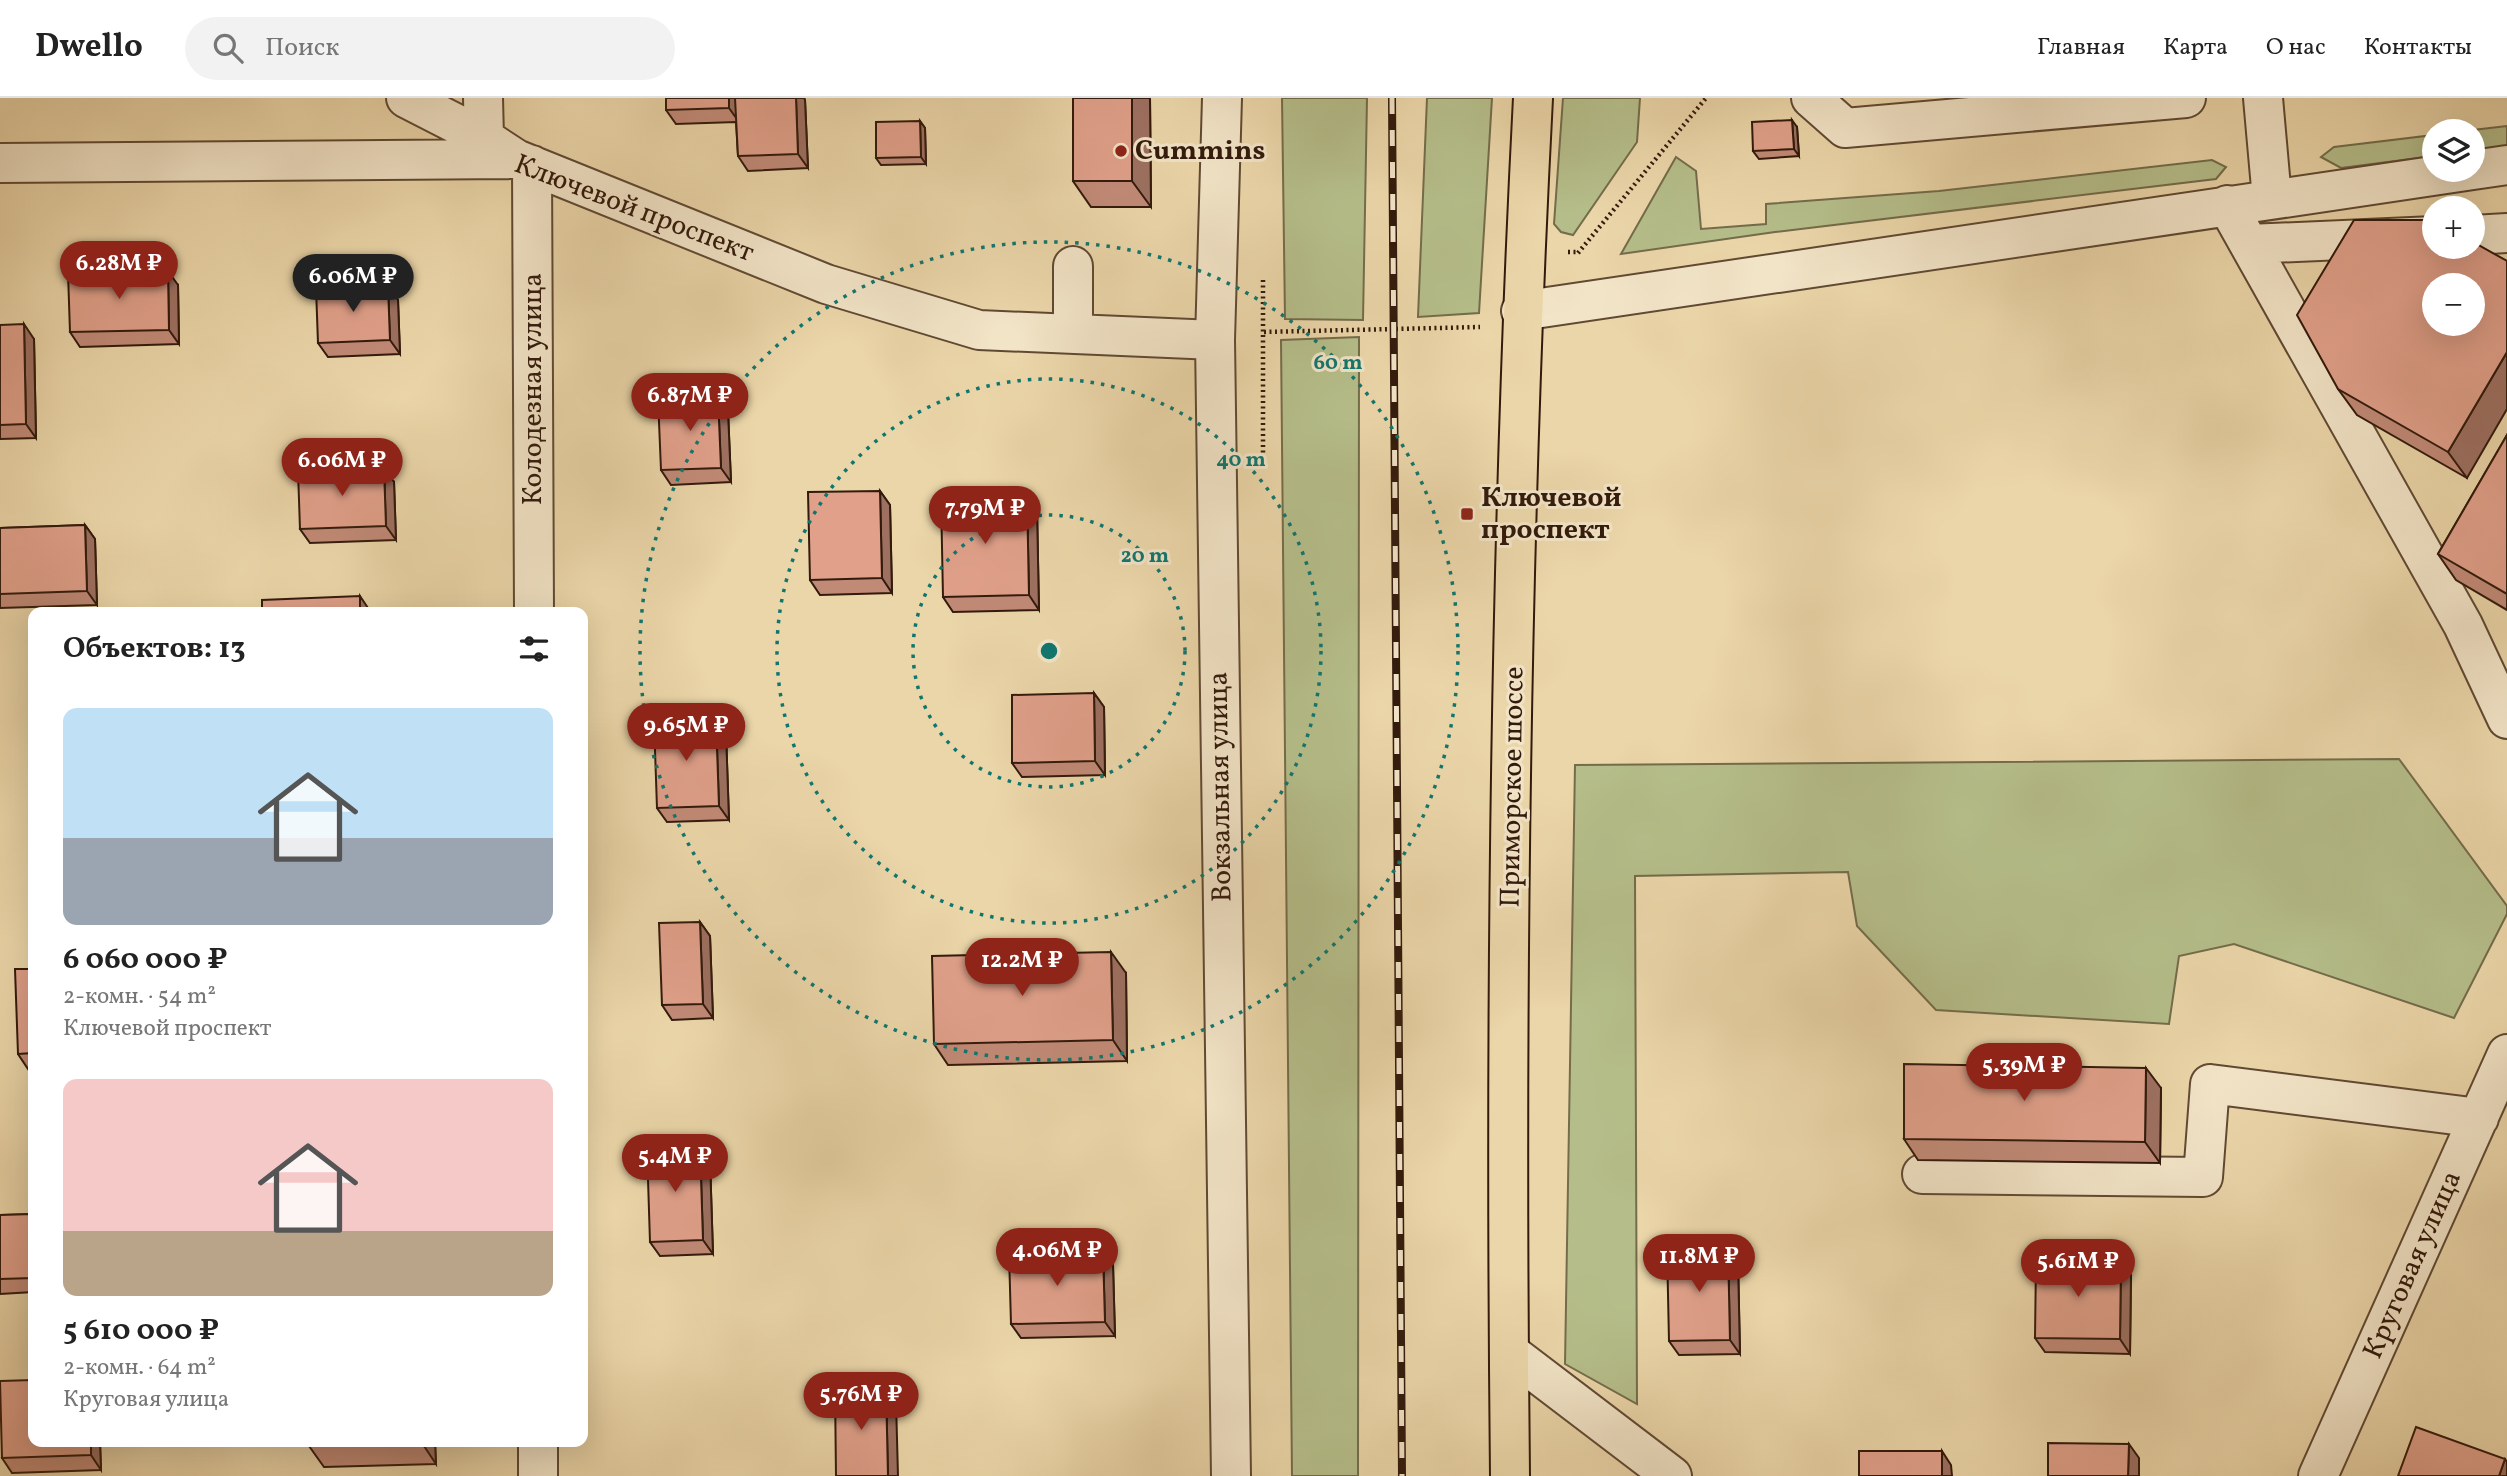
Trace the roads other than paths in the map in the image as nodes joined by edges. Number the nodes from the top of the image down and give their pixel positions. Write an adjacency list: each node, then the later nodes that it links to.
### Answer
1 (406, 98): 8 (street)
2 (484, 98): 8 (street)
3 (1222, 98): 23 (street, Вокзальная улица)
4 (1533, 98): 21 (main road, Приморское шоссе)
5 (1811, 98): 6 (street)
6 (2186, 98)
7 (2263, 98): 14 (street)
8 (481, 148): 9 (street, Ключевой проспект); 10 (street, Ключевой проспект)
9 (524, 162): 22 (street, Ключевой проспект); 24 (street, Колодезная улица)
10 (0, 163)
11 (2507, 165): 12 (street)
12 (2485, 168)
13 (2422, 177): 14 (street)
14 (2273, 199): 15 (street)
15 (2227, 205): 19 (street); 21 (street)
16 (2507, 233): 17 (street)
17 (2485, 234)
18 (2422, 237): 19 (street)
19 (2249, 244): 25 (street)
20 (1073, 266): 22 (street)
21 (1521, 312): 31 (main road, Приморское шоссе)
22 (1073, 334): 23 (street, Ключевой проспект)
23 (1215, 340): 34 (street, Вокзальная улица)
24 (534, 607)
25 (2463, 625): 26 (street); 27 (street)
26 (2507, 652)
27 (2507, 719)
28 (2507, 1054): 29 (street, Круговая улица)
29 (2479, 1118): 30 (street); 37 (street, Круговая улица)
30 (1922, 1174)
31 (1509, 1352): 35 (main road, Приморское шоссе); 36 (street)
32 (538, 1447): 33 (street)
33 (538, 1476)
34 (1231, 1476)
35 (1510, 1476)
36 (1672, 1476)
37 (2318, 1476)

